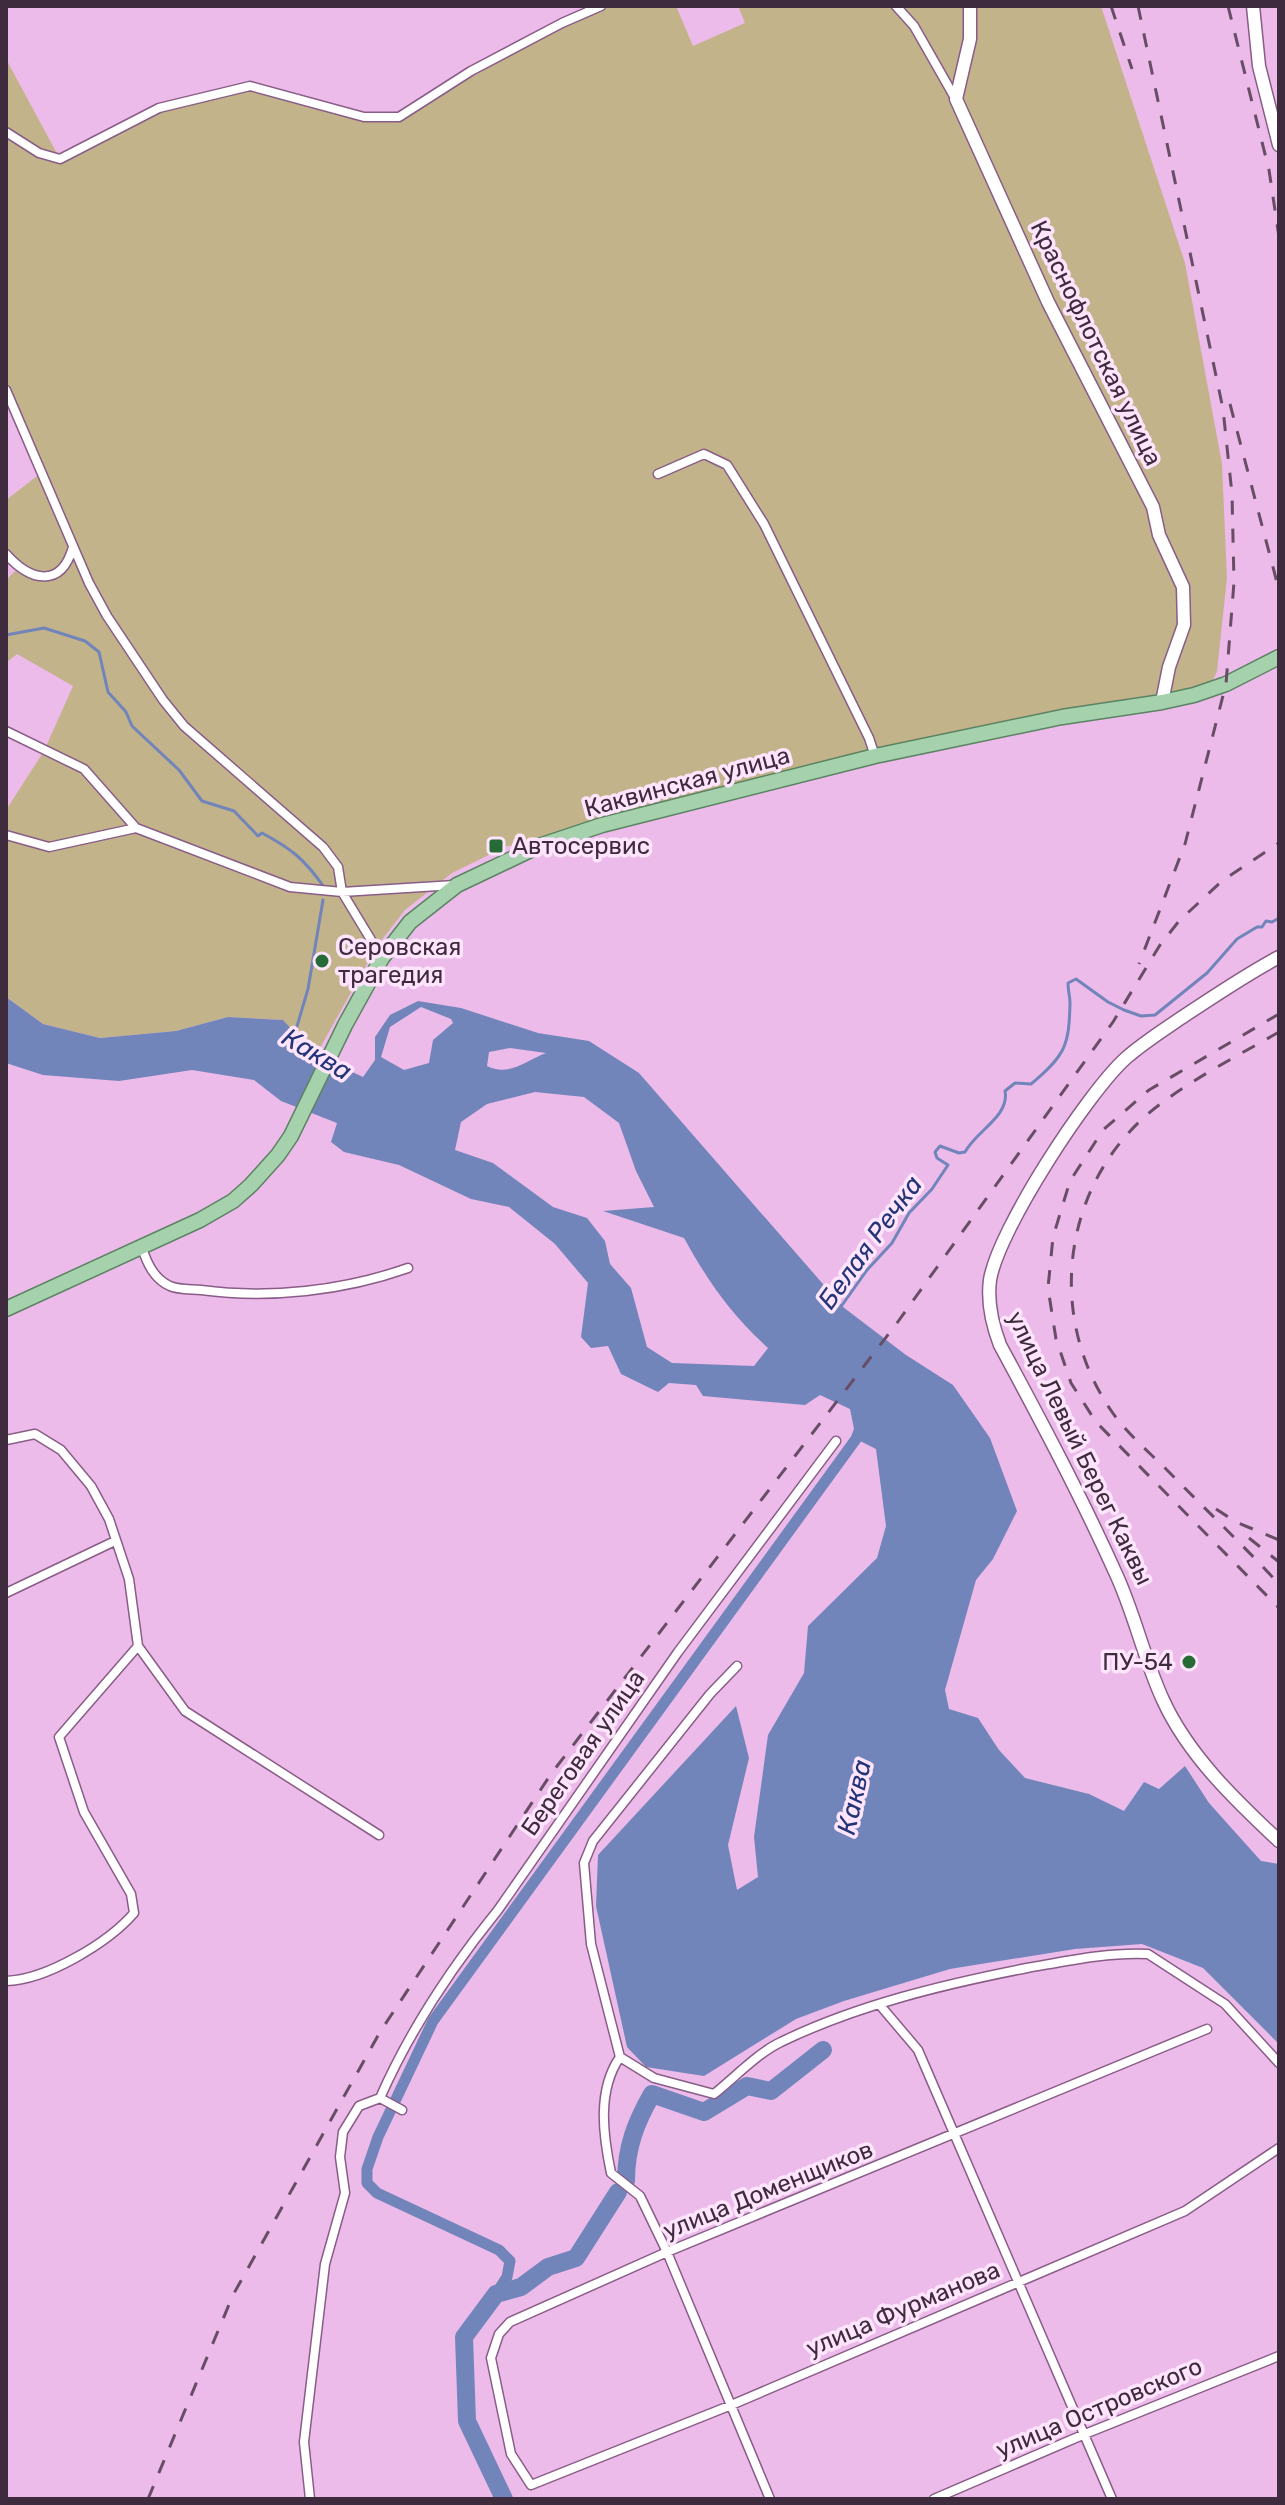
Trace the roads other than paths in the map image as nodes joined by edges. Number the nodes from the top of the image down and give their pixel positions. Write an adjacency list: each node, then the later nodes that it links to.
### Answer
1 (601, 6): 6 (street)
2 (896, 6): 5 (street)
3 (970, 6): 5 (main road)
4 (1253, 6): 7 (main road)
5 (956, 99): 13 (main road, Краснофлотская улица)
6 (6, 132)
7 (1279, 145)
8 (6, 390): 10 (street)
9 (658, 474): 15 (street)
10 (73, 546): 11 (street); 19 (street)
11 (6, 554)
12 (1279, 657): 13 (main road, Каквинская улица)
13 (1162, 702): 15 (main road, Каквинская улица)
14 (6, 731): 16 (street)
15 (875, 756): 18 (main road, Каквинская улица)
16 (136, 828): 17 (street); 19 (street)
17 (6, 835)
18 (457, 885): 19 (street); 21 (main road, Каквинская улица)
19 (342, 892): 21 (street)
20 (1279, 957): 32 (main road, улица Левый Берег Каквы)
21 (382, 958): 22 (main road, Каквинская улица)
22 (142, 1248): 23 (street); 24 (main road, Каквинская улица)
23 (408, 1268)
24 (6, 1309)
25 (7, 1438): 27 (street)
26 (836, 1441): 38 (street, Береговая улица)
27 (115, 1541): 28 (street); 29 (street)
28 (6, 1593)
29 (138, 1646): 31 (street); 33 (street)
30 (737, 1666): 36 (street)
31 (379, 1835)
32 (1279, 1841)
33 (6, 1981)
34 (879, 2004): 36 (street); 37 (street); 40 (street)
35 (1207, 2029): 40 (street, улица Доменщиков)
36 (620, 2057): 42 (street)
37 (1279, 2063)
38 (380, 2098): 39 (street); 48 (street)
39 (402, 2110)
40 (953, 2135): 42 (street, улица Доменщиков); 43 (street)
41 (1279, 2148): 43 (street, улица Фурманова)
42 (667, 2252): 45 (street); 47 (street, улица Доменщиков)
43 (1017, 2282): 45 (street, улица Фурманова); 46 (street)
44 (1279, 2356): 46 (street, улица Островского)
45 (729, 2406): 47 (street, улица Фурманова); 49 (street)
46 (1085, 2434): 50 (street, улица Островского); 51 (street)
47 (531, 2485)
48 (310, 2499)
49 (770, 2499)
50 (934, 2499)
51 (1112, 2499)

